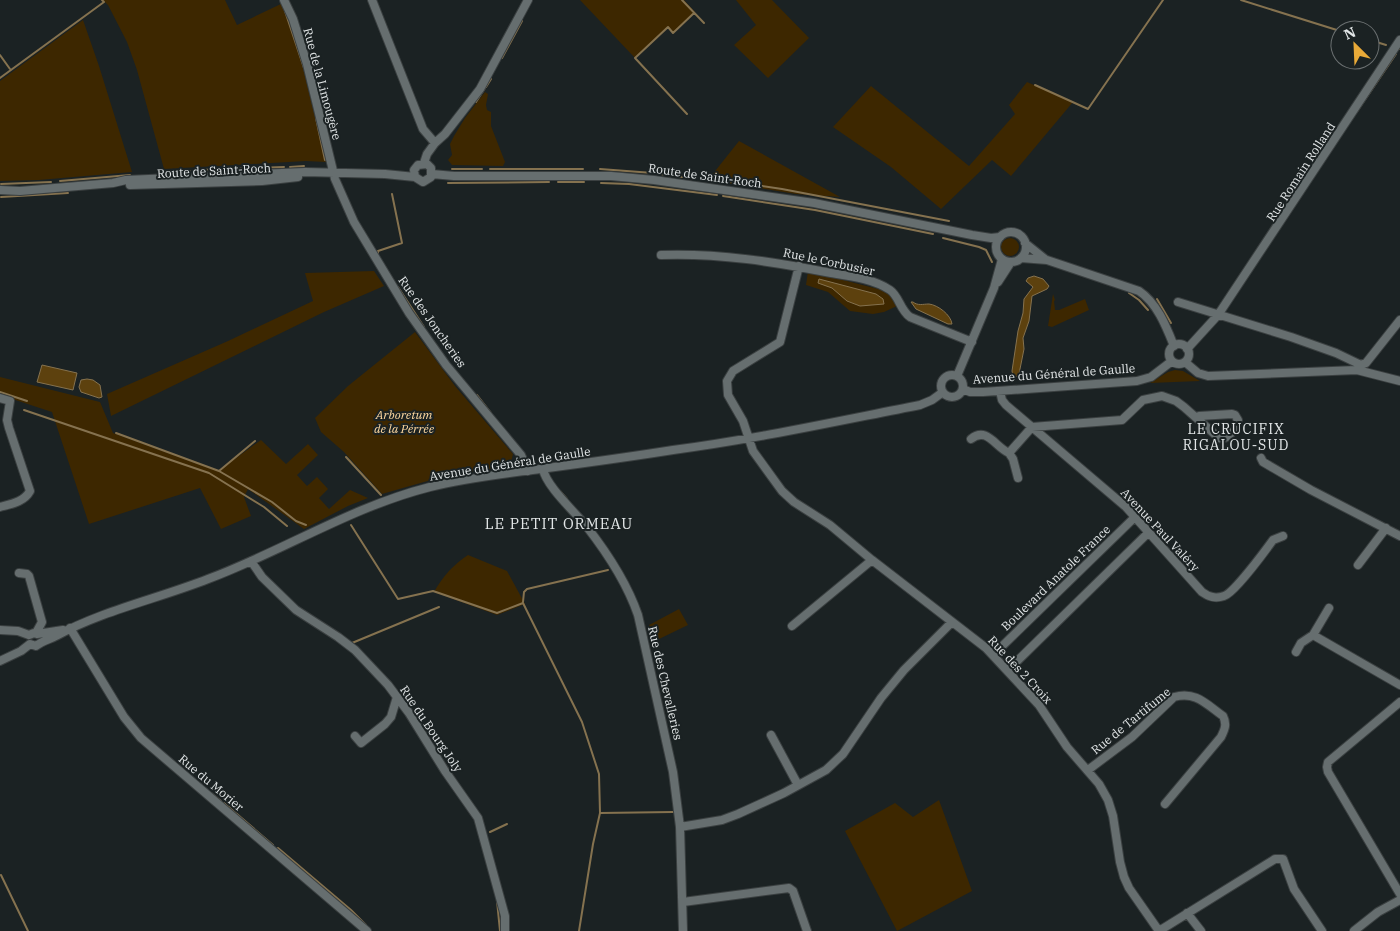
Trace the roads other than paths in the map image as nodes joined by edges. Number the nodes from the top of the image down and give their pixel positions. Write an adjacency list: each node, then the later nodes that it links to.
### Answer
1 (284, 0): 9 (street, Rue de la Limougère)
2 (372, 0): 5 (street)
3 (528, 0): 5 (street)
4 (1400, 40): 23 (street, Rue Romain Rolland)
5 (435, 143): 6 (street)
6 (424, 164): 7 (street); 8 (street)
7 (415, 173): 8 (street); 9 (street, Route de Saint-Roch)
8 (432, 174): 11 (street, Route de Saint-Roch)
9 (333, 175): 10 (street, Route de Saint-Roch); 43 (street, Rue des Joncheries)
10 (0, 190)
11 (972, 235): 12 (street, Route de Saint-Roch); 14 (street, Route de Saint-Roch)
12 (1000, 237): 13 (street); 14 (street)
13 (1025, 243): 16 (street); 18 (street)
14 (996, 248): 17 (street)
15 (661, 255): 20 (street, Rue le Corbusier)
16 (1021, 258): 18 (street); 19 (street)
17 (1002, 259): 19 (street); 21 (street)
18 (1047, 260): 26 (street)
19 (1011, 262): 21 (street)
20 (799, 266): 25 (street, Rue le Corbusier); 39 (street, Rue des 2 Croix)
21 (994, 288): 25 (street)
22 (1178, 302): 23 (street)
23 (1218, 315): 24 (street); 27 (street, Rue Romain Rolland)
24 (1400, 320)
25 (972, 342): 30 (street)
26 (1174, 346): 27 (street); 28 (street)
27 (1187, 349): 29 (street)
28 (1172, 361): 29 (street); 34 (street, Avenue du Général de Gaulle)
29 (1185, 362): 31 (street)
30 (957, 376): 32 (street); 33 (street)
31 (1400, 381)
32 (963, 389): 33 (street); 34 (street, Avenue du Général de Gaulle)
33 (943, 392): 39 (street, Avenue du Général de Gaulle)
34 (1000, 392): 37 (street, Avenue Paul Valéry)
35 (0, 398): 45 (street)
36 (1197, 417): 36 (street); 37 (street)
37 (1032, 427): 40 (street); 46 (street, Avenue Paul Valéry)
38 (971, 438): 40 (street)
39 (748, 439): 42 (street, Avenue du Général de Gaulle); 51 (street, Rue des 2 Croix)
40 (1009, 453): 44 (street)
41 (1261, 458): 47 (street)
42 (543, 469): 43 (street, Avenue du Général de Gaulle); 74 (street, Rue des Chevalleries)
43 (528, 471): 52 (street, Avenue du Général de Gaulle)
44 (1018, 478)
45 (0, 507)
46 (1135, 517): 48 (street, Avenue Paul Valéry); 63 (street, Boulevard Anatole France)
47 (1386, 528): 50 (street); 53 (street)
48 (1148, 533): 49 (street, Avenue Paul Valéry); 65 (street)
49 (1283, 536)
50 (1400, 536)
51 (872, 560): 56 (street, Rue des 2 Croix); 57 (street)
52 (251, 561): 58 (street, Avenue du Général de Gaulle); 67 (street, Rue du Bourg Joly)
53 (1358, 565)
54 (19, 573): 61 (street)
55 (1329, 608): 60 (street)
56 (952, 622): 63 (street, Rue des 2 Croix); 72 (street)
57 (792, 626)
58 (70, 628): 61 (street, Avenue du Général de Gaulle); 79 (street, Rue du Morier)
59 (0, 630): 61 (street)
60 (1313, 635): 62 (street); 66 (street)
61 (36, 636): 64 (street, Avenue du Général de Gaulle)
62 (1296, 652)
63 (993, 655): 65 (street, Rue des 2 Croix)
64 (0, 661)
65 (1008, 670): 71 (street, Rue des 2 Croix)
66 (1400, 685)
67 (397, 697): 70 (street); 80 (street, Rue du Bourg Joly)
68 (1399, 705): 75 (street)
69 (771, 735): 72 (street)
70 (355, 736)
71 (1088, 770): 73 (street, Rue de Tartifume); 83 (street, Rue des 2 Croix)
72 (798, 785): 74 (street)
73 (1165, 804)
74 (680, 827): 77 (street, Rue des Chevalleries)
75 (1400, 894)
76 (1400, 900): 86 (street)
77 (683, 902): 81 (street, Rue des Chevalleries); 82 (street)
78 (1188, 912): 83 (street); 84 (street); 85 (street)
79 (367, 931)
80 (505, 931)
81 (683, 931)
82 (807, 931)
83 (1159, 931)
84 (1201, 931)
85 (1322, 931)
86 (1354, 931)

